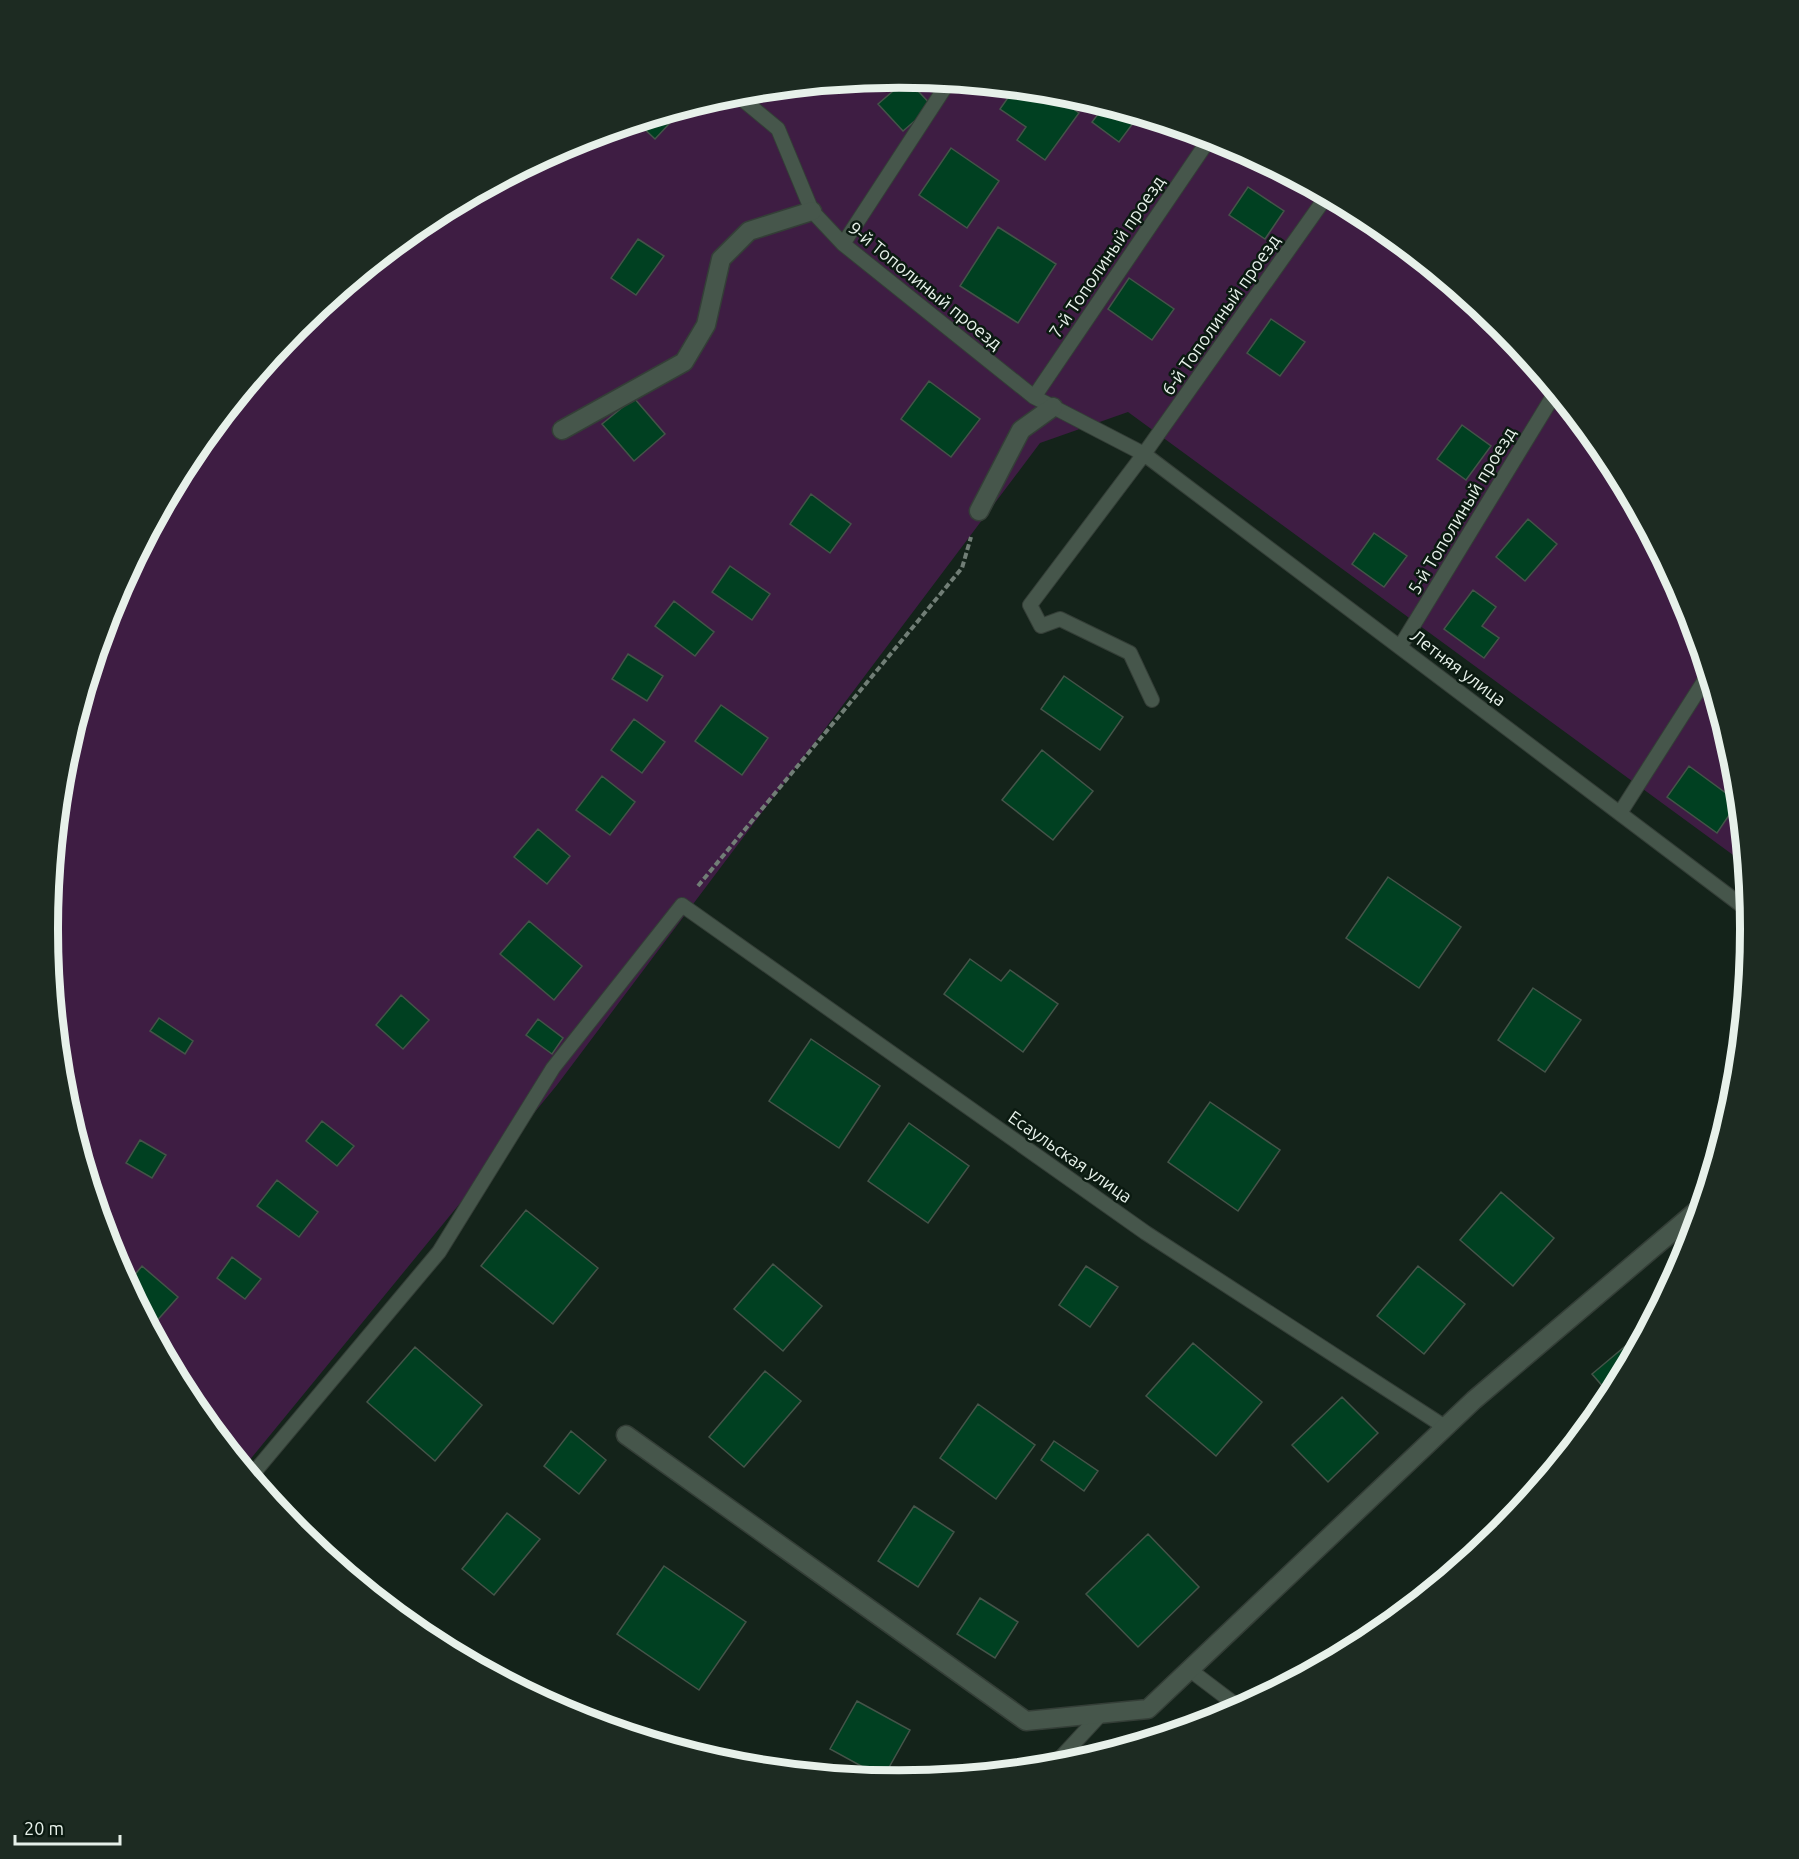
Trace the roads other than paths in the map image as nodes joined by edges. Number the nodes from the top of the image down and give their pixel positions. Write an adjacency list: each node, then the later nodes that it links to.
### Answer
1 (944, 90): 6 (lane)
2 (747, 103): 5 (lane, 9-й Тополиный проезд)
3 (1204, 146): 7 (lane, 7-й Тополиный проезд)
4 (1322, 202): 11 (lane, 6-й Тополиный проезд)
5 (812, 211): 6 (lane, 9-й Тополиный проезд); 10 (street)
6 (843, 244): 7 (lane, 9-й Тополиный проезд)
7 (1034, 397): 9 (lane, 9-й Тополиный проезд)
8 (1551, 399): 13 (lane, 5-й Тополиный проезд)
9 (1053, 407): 11 (lane, 9-й Тополиный проезд); 12 (street)
10 (562, 430)
11 (1144, 454): 13 (lane, Летняя улица); 15 (lane, 6-й Тополиный проезд)
12 (980, 511)
13 (1400, 647): 16 (lane, Летняя улица)
14 (1703, 683): 16 (lane)
15 (1152, 700)
16 (1620, 813): 17 (lane, Летняя улица)
17 (1740, 904)
18 (1689, 1217): 19 (street)
19 (1446, 1427): 21 (lane, Есаульская улица); 22 (street)
20 (626, 1435): 24 (street)
21 (256, 1471)
22 (1190, 1670): 23 (lane); 24 (street)
23 (1231, 1701)
24 (1101, 1714): 25 (lane)
25 (1064, 1754)

